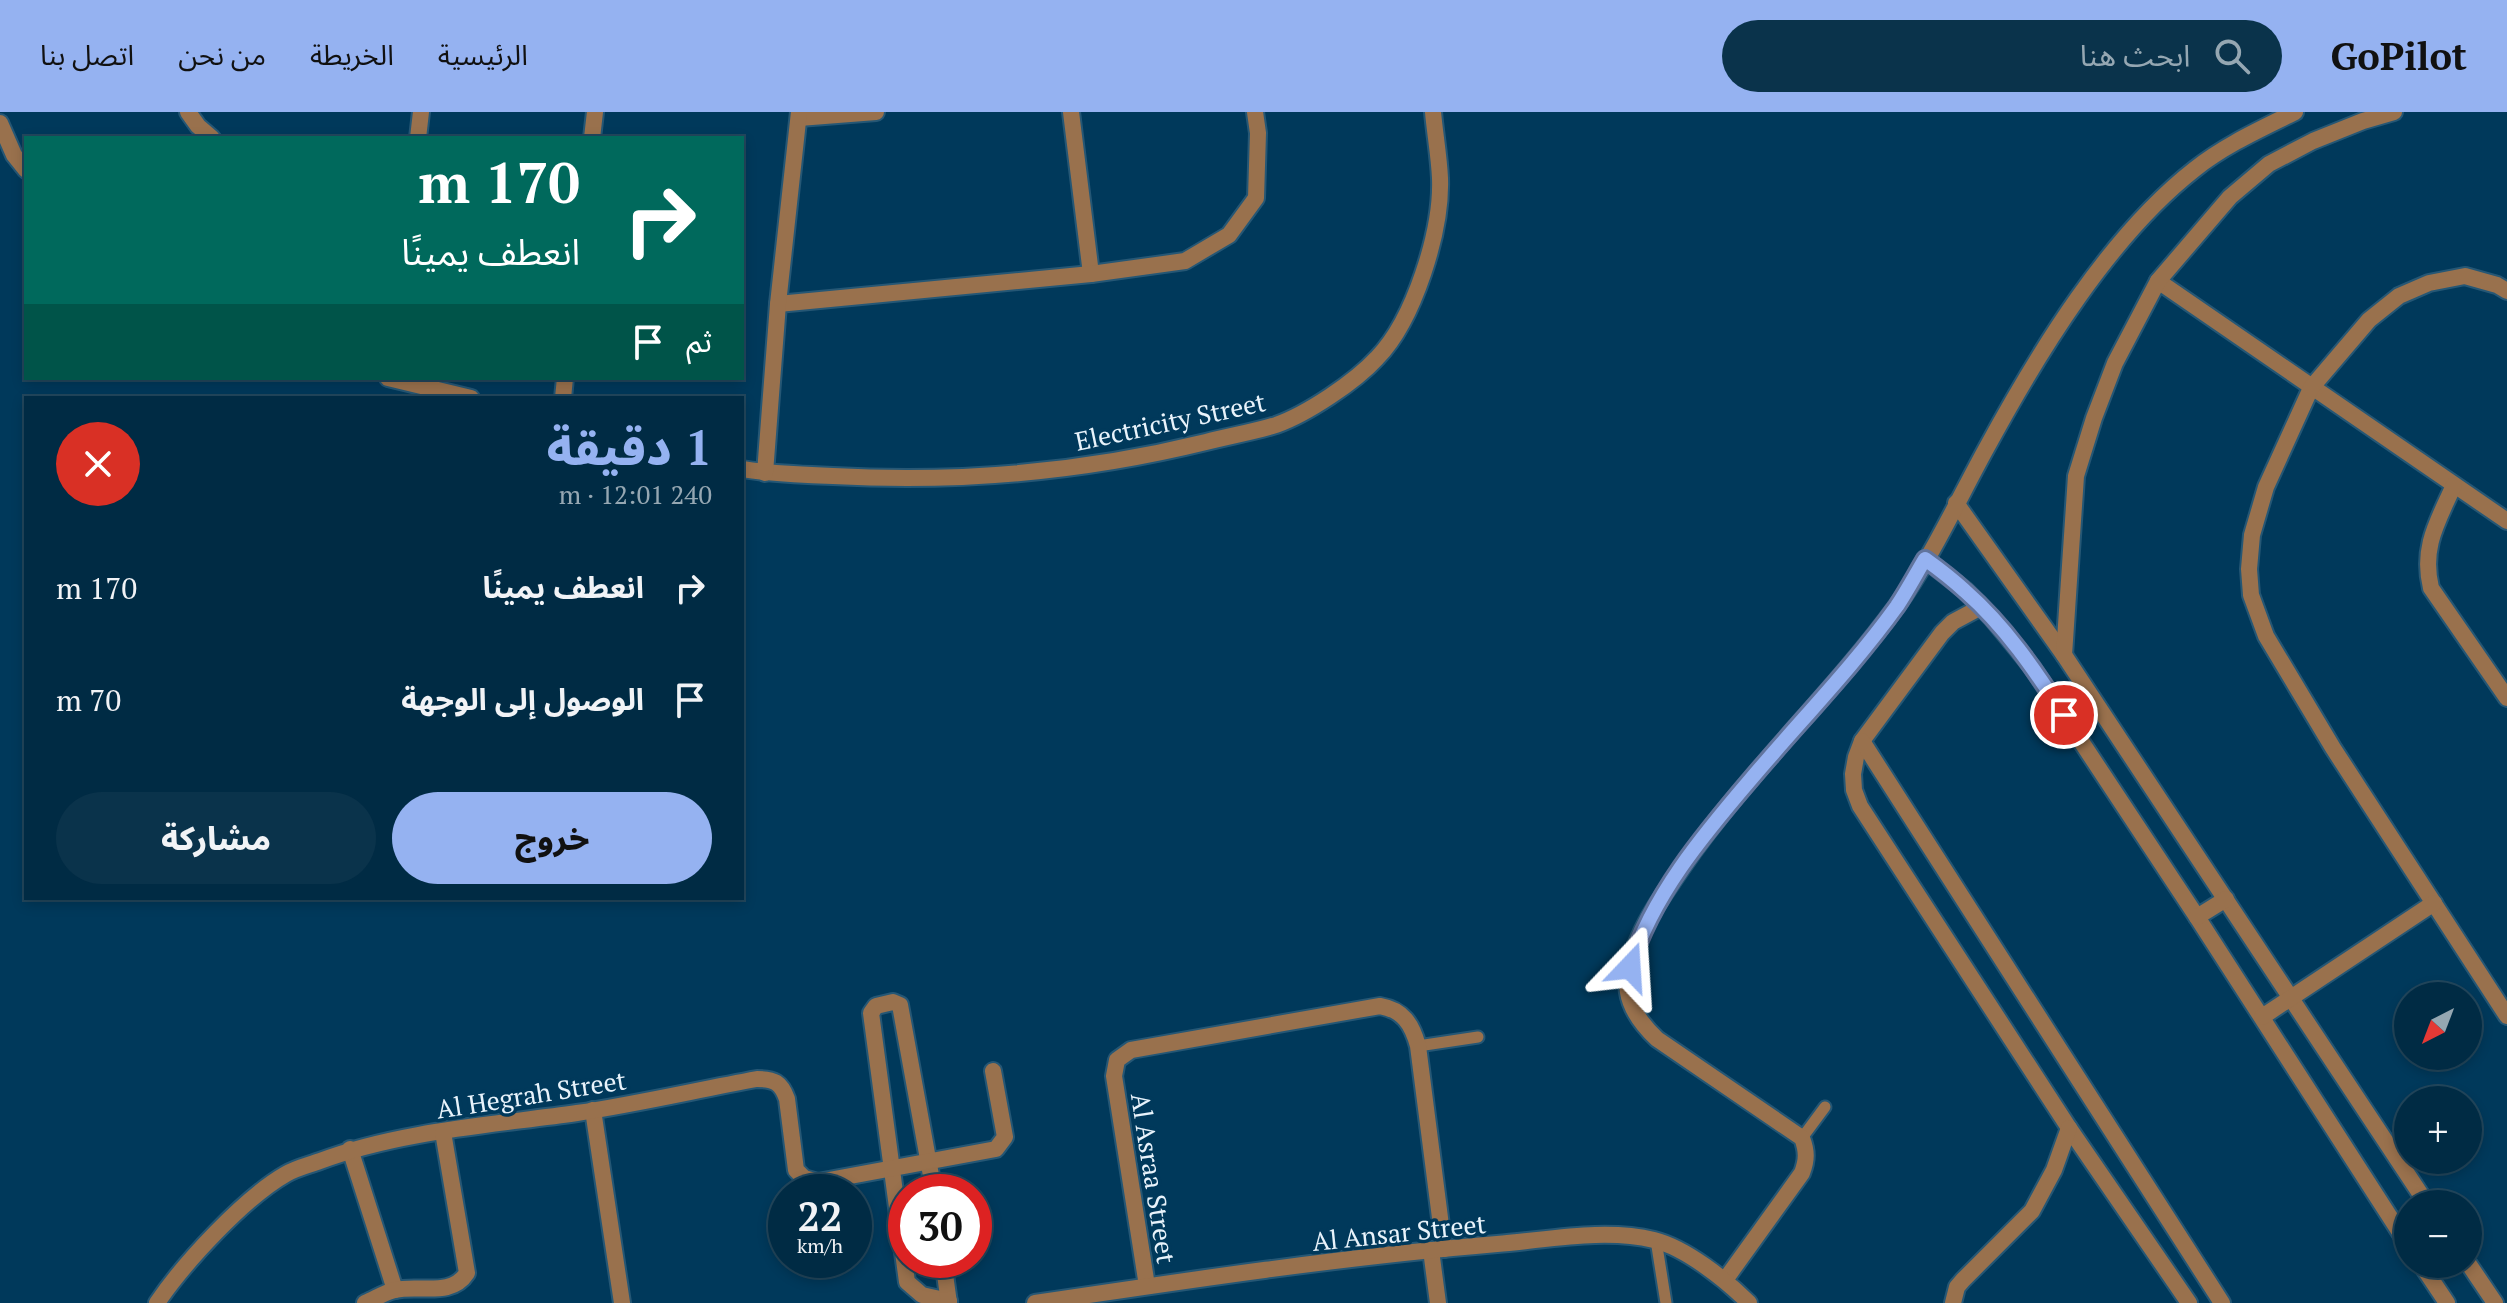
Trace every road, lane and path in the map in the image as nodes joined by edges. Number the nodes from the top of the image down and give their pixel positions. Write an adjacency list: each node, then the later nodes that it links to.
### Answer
1 (188, 112): 12 (street)
2 (421, 112): 13 (street)
3 (595, 112): 14 (street)
4 (876, 112): 10 (street)
5 (1071, 112): 16 (street)
6 (1255, 112): 16 (street)
7 (1433, 112): 24 (street, Electricity Street)
8 (2295, 112): 26 (street)
9 (2394, 112): 17 (street)
10 (799, 115): 19 (street)
11 (0, 123): 15 (street)
12 (210, 136)
13 (418, 136)
14 (592, 136)
15 (24, 168)
16 (1091, 274): 19 (street)
17 (2158, 281): 21 (street); 30 (street)
18 (2507, 291): 21 (street)
19 (778, 304): 24 (street)
20 (399, 380): 22 (street)
21 (2311, 388): 25 (street); 34 (street)
22 (463, 396)
23 (744, 469): 24 (street, Electricity Street)
24 (765, 473)
25 (2454, 485): 27 (street); 31 (street)
26 (1956, 503): 28 (street); 30 (street)
27 (2507, 521)
28 (1925, 559): 29 (street); 47 (street)
29 (1981, 607): 32 (street); 35 (street)
30 (2064, 655): 33 (street)
31 (2507, 698)
32 (1862, 741): 45 (street); 72 (street)
33 (2226, 899): 35 (street); 37 (street)
34 (2434, 903): 37 (street); 38 (street)
35 (2197, 917): 39 (street)
36 (2507, 986): 38 (street)
37 (2290, 998): 39 (street); 52 (street)
38 (2503, 1010)
39 (2262, 1017): 53 (street)
40 (1415, 1037): 41 (lane); 55 (street); 60 (street, Al Asraa Street)
41 (1478, 1037)
42 (993, 1071): 49 (street)
43 (1825, 1107): 47 (lane)
44 (593, 1110): 46 (street, Al Hegrah Street); 50 (street, Al Hegrah Street); 65 (street)
45 (2069, 1128): 70 (street); 71 (street)
46 (443, 1132): 48 (street, Al Hegrah Street); 61 (street)
47 (1802, 1138): 59 (street)
48 (350, 1149): 61 (street); 63 (street, Al Hegrah Street)
49 (929, 1160): 50 (street); 50 (street); 51 (street)
50 (892, 1170): 62 (street)
51 (931, 1174)
52 (2418, 1190)
53 (2394, 1223)
54 (1656, 1240): 55 (street, Al Ansar Street); 59 (street, Al Ansar Street); 68 (lane)
55 (1438, 1250): 60 (street, Al Ansar Street); 67 (street)
56 (946, 1278): 62 (street)
57 (2430, 1278): 73 (street)
58 (2478, 1278): 74 (street)
59 (1725, 1280): 69 (street, Al Ansar Street)
60 (1147, 1286): 66 (street, Al Ansar Street)
61 (395, 1290): 64 (street)
62 (949, 1302)
63 (157, 1303)
64 (365, 1303)
65 (622, 1303)
66 (1035, 1303)
67 (1438, 1303)
68 (1666, 1303)
69 (1749, 1303)
70 (1953, 1303)
71 (2189, 1303)
72 (2222, 1303)
73 (2447, 1303)
74 (2495, 1303)

